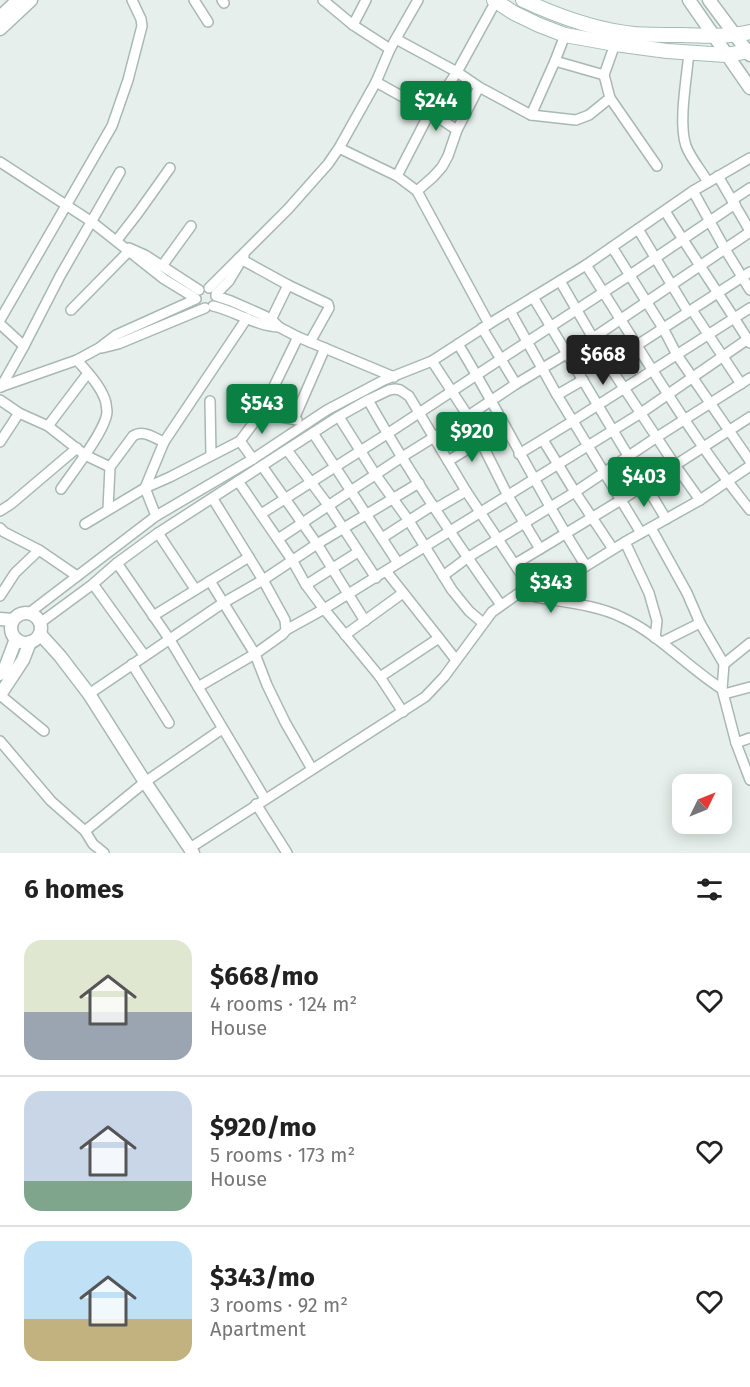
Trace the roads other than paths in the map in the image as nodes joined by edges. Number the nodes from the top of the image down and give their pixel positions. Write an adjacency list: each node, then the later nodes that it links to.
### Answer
1 (18, 0): 12 (street)
2 (31, 0): 15 (street)
3 (132, 0): 49 (street)
4 (194, 0): 13 (street)
5 (323, 0): 14 (street)
6 (366, 0): 14 (street)
7 (418, 0): 20 (street)
8 (523, 0): 19 (main road)
9 (689, 0): 19 (street)
10 (710, 0): 18 (street)
11 (495, 1): 17 (main road); 27 (street)
12 (0, 16)
13 (208, 22)
14 (352, 25): 22 (street)
15 (0, 29)
16 (750, 32): 18 (main road)
17 (565, 35): 21 (main road); 26 (street)
18 (736, 35): 19 (main road); 24 (street)
19 (714, 36): 25 (street)
20 (396, 39): 22 (street); 27 (street)
21 (615, 44): 23 (main road); 28 (street)
22 (390, 49): 29 (street)
23 (689, 52): 25 (main road); 44 (street)
24 (749, 53): 25 (main road)
25 (726, 55): 31 (street)
26 (555, 62): 28 (street); 34 (street)
27 (457, 72): 30 (street); 33 (street)
28 (604, 75): 32 (street)
29 (376, 82): 33 (street); 36 (street)
30 (479, 87): 34 (street); 35 (street)
31 (750, 88)
32 (610, 98): 34 (street); 39 (street)
33 (430, 112): 35 (street); 42 (street)
34 (531, 115)
35 (457, 130): 46 (street)
36 (339, 148): 42 (street); 61 (street)
37 (750, 158): 43 (street)
38 (0, 162): 49 (street)
39 (657, 166)
40 (170, 168): 57 (street)
41 (120, 172): 52 (street)
42 (398, 176): 46 (street)
43 (718, 176): 44 (street); 48 (street)
44 (708, 182): 47 (street)
45 (750, 188): 48 (street)
46 (417, 191): 87 (street)
47 (693, 191): 50 (street); 51 (street)
48 (733, 202): 51 (street); 54 (street)
49 (65, 205): 52 (street); 86 (street)
50 (665, 211): 55 (street); 56 (street)
51 (709, 221): 56 (street); 60 (street)
52 (92, 222): 57 (street); 99 (street)
53 (191, 226): 65 (street)
54 (749, 227): 60 (street)
55 (638, 228): 58 (street); 62 (street)
56 (682, 239): 62 (street); 64 (street)
57 (117, 240): 59 (street)
58 (612, 247): 63 (street); 67 (street)
59 (128, 249): 65 (street); 74 (street); 78 (street)
60 (725, 249): 64 (street); 66 (street)
61 (243, 257): 69 (street); 74 (street)
62 (656, 258): 67 (street); 70 (street)
63 (586, 265): 68 (street); 72 (street)
64 (700, 266): 70 (street); 73 (street)
65 (162, 267): 74 (street)
66 (746, 274): 71 (street); 73 (street)
67 (630, 275): 72 (street); 76 (street)
68 (560, 281): 75 (street); 79 (street)
69 (288, 285): 84 (street); 95 (street)
70 (672, 285): 76 (street); 81 (street)
71 (750, 290)
72 (604, 292): 79 (street); 85 (street)
73 (717, 293): 81 (street); 83 (street)
74 (206, 297): 82 (street); 84 (street); 105 (street)
75 (533, 297): 80 (street); 89 (street)
76 (646, 302): 85 (street); 90 (street)
77 (750, 308): 83 (street)
78 (71, 310)
79 (577, 310): 89 (street); 93 (street)
80 (510, 311): 87 (street); 96 (street)
81 (690, 311): 90 (street); 91 (street)
82 (247, 318): 88 (street); 151 (street)
83 (735, 318): 91 (street); 94 (street)
84 (271, 320): 88 (street)
85 (620, 320): 93 (street); 98 (street)
86 (0, 322): 99 (street)
87 (485, 326): 97 (street); 104 (street)
88 (279, 327): 92 (street)
89 (551, 327): 96 (street); 101 (street)
90 (663, 328): 98 (street); 102 (street)
91 (708, 335): 102 (street); 103 (street)
92 (298, 337): 95 (street); 131 (street)
93 (593, 338): 101 (street); 107 (street)
94 (749, 341): 103 (street)
95 (310, 342): 100 (street)
96 (527, 342): 104 (street); 108 (street)
97 (458, 344): 106 (street); 111 (street)
98 (636, 345): 107 (street); 109 (street)
99 (24, 346): 118 (street)
100 (325, 348): 112 (street); 136 (street)
101 (567, 354): 108 (street); 115 (street)
102 (677, 355): 109 (street); 113 (street)
103 (722, 357): 113 (street); 117 (street)
104 (501, 359): 111 (street); 116 (street)
105 (77, 360): 110 (street); 118 (street)
106 (432, 360): 112 (street); 120 (street)
107 (608, 364): 119 (street)
108 (542, 369): 116 (street); 121 (street)
109 (653, 370): 119 (street); 122 (street)
110 (88, 373): 140 (street); 158 (street)
111 (477, 375): 120 (street); 126 (street)
112 (394, 377): 139 (street)
113 (692, 377): 122 (street); 127 (street)
114 (750, 378): 117 (street)
115 (583, 380): 121 (street); 128 (street)
116 (516, 384): 126 (street)
117 (741, 384): 127 (street)
118 (1, 387)
119 (624, 388): 128 (street); 132 (street)
120 (452, 391): 129 (street); 133 (street)
121 (557, 395): 138 (street)
122 (668, 395): 132 (street); 137 (street)
123 (0, 400): 130 (street)
124 (368, 400): 129 (street); 134 (street); 144 (street)
125 (210, 401): 159 (street)
126 (492, 401): 133 (street); 157 (street)
127 (710, 403): 137 (street); 142 (street)
128 (598, 406): 138 (street); 141 (street)
129 (419, 412): 144 (street); 145 (street)
130 (19, 413): 140 (street); 150 (street)
131 (261, 413): 136 (street); 148 (street)
132 (641, 413): 141 (street); 146 (street)
133 (468, 416): 145 (street); 149 (street)
134 (339, 417): 143 (street); 156 (street)
135 (750, 417): 142 (street)
136 (294, 419): 139 (street)
137 (686, 420): 146 (street); 153 (street)
138 (573, 421): 147 (street); 152 (street)
139 (306, 423): 162 (street)
140 (48, 426): 154 (street)
141 (613, 430): 152 (street); 160 (street)
142 (729, 431): 153 (street); 164 (street)
143 (313, 433): 155 (street); 170 (street)
144 (387, 434): 156 (street); 161 (street)
145 (434, 437): 161 (street); 163 (street)
146 (657, 437): 160 (street); 166 (street)
147 (543, 440): 157 (street); 165 (street)
148 (240, 441): 159 (street); 162 (street)
149 (481, 441): 163 (street); 184 (street)
150 (0, 442)
151 (164, 442): 169 (street); 179 (street)
152 (588, 445): 165 (street); 172 (street)
153 (704, 447): 166 (street); 175 (street)
154 (77, 448): 158 (street); 195 (street)
155 (287, 450): 167 (street); 176 (street)
156 (360, 450): 170 (street); 171 (street)
157 (519, 454): 173 (street)
158 (85, 455): 169 (street); 180 (street)
159 (212, 455): 179 (street)
160 (629, 456): 172 (street); 178 (street)
161 (402, 457): 171 (street); 177 (street)
162 (253, 459): 199 (street)
163 (448, 461): 182 (street)
164 (750, 461)
165 (558, 464): 173 (street); 183 (street)
166 (675, 465): 178 (street); 189 (street)
167 (262, 466): 174 (street); 185 (street)
168 (750, 466): 175 (street)
169 (110, 467): 193 (street)
170 (334, 467): 176 (street); 181 (street)
171 (375, 474): 181 (street); 187 (street)
172 (604, 474): 183 (street); 188 (street)
173 (534, 480): 184 (street); 192 (street)
174 (238, 481): 186 (street); 197 (street)
175 (727, 481): 189 (street); 194 (street)
176 (311, 482): 185 (street); 190 (street)
177 (419, 483): 187 (street); 191 (street)
178 (646, 483): 188 (street); 201 (street)
179 (145, 488): 193 (street); 199 (street)
180 (61, 489)
181 (350, 490): 190 (street); 198 (street)
182 (466, 491): 191 (street); 196 (street)
183 (575, 492): 192 (street); 200 (street)
184 (508, 496): 196 (street); 205 (street)
185 (285, 498): 197 (street); 203 (street)
186 (213, 499): 210 (street); 223 (street)
187 (392, 499): 198 (street); 202 (street)
188 (621, 500): 200 (street); 211 (street)
189 (700, 500): 201 (street)
190 (327, 506): 203 (street); 207 (street)
191 (434, 507): 202 (street); 208 (street)
192 (549, 508): 205 (street); 212 (street)
193 (108, 509): 204 (street)
194 (750, 510)
195 (0, 512)
196 (480, 512): 208 (street); 215 (street)
197 (261, 514): 214 (street)
198 (366, 515): 207 (street); 213 (street)
199 (156, 516): 232 (street)
200 (591, 518): 212 (street); 220 (street)
201 (666, 519): 206 (street)
202 (408, 521): 213 (street); 218 (street)
203 (302, 523): 214 (street); 217 (street)
204 (85, 524)
205 (524, 524): 215 (street); 219 (street)
206 (651, 528): 211 (street); 253 (street)
207 (343, 529): 217 (street); 222 (street)
208 (450, 532): 218 (street); 224 (street)
209 (1, 533): 221 (street)
210 (158, 533): 226 (street); 240 (street)
211 (641, 533): 216 (street)
212 (565, 534): 219 (street); 229 (street)
213 (382, 538): 227 (street)
214 (278, 539): 225 (street)
215 (498, 539): 224 (street); 228 (street)
216 (625, 542): 220 (street); 260 (street)
217 (317, 544): 225 (street); 230 (street)
218 (425, 547): 227 (street); 233 (street)
219 (540, 549): 228 (street)
220 (613, 549): 229 (street)
221 (39, 550): 232 (street); 243 (street)
222 (358, 552): 230 (street); 234 (street)
223 (249, 557): 235 (street); 236 (street)
224 (467, 558): 233 (street); 246 (street)
225 (292, 560): 236 (street); 238 (street)
226 (117, 563): 237 (street); 249 (street)
227 (398, 563): 231 (street)
228 (515, 564): 239 (street)
229 (586, 566): 244 (street)
230 (331, 569): 238 (street); 242 (street)
231 (386, 571): 234 (street); 241 (street)
232 (77, 576): 248 (street)
233 (443, 576): 252 (street)
234 (376, 578): 242 (street)
235 (210, 580): 240 (street); 245 (street)
236 (263, 580): 245 (street); 254 (street)
237 (93, 584): 255 (street); 263 (street)
238 (306, 585): 247 (street)
239 (529, 586): 244 (street); 246 (street)
240 (195, 590): 249 (street)
241 (404, 593): 251 (street); 258 (street)
242 (348, 594): 247 (street); 251 (street)
243 (0, 596)
244 (536, 597): 260 (street)
245 (223, 603): 259 (street); 262 (street)
246 (501, 605): 252 (street)
247 (324, 609): 254 (street); 257 (street)
248 (29, 613): 250 (street); 255 (street)
249 (153, 616): 259 (street)
250 (6, 620): 256 (street)
251 (365, 621): 257 (street)
252 (483, 623): 264 (street)
253 (700, 623): 260 (street); 266 (street)
254 (286, 630): 262 (street)
255 (37, 633): 256 (street); 272 (street); 273 (street)
256 (9, 635): 267 (street)
257 (345, 635): 268 (street)
258 (439, 638): 264 (street); 268 (street)
259 (170, 640): 263 (street); 269 (street)
260 (658, 640): 271 (street)
261 (750, 643): 266 (street)
262 (255, 654): 269 (street); 281 (street)
263 (144, 655): 265 (street)
264 (456, 660): 274 (street)
265 (132, 664): 272 (street); 275 (street)
266 (724, 664): 271 (street)
267 (0, 674)
268 (380, 677): 274 (street)
269 (198, 687): 276 (street)
270 (750, 687): 271 (street)
271 (723, 692): 280 (street)
272 (89, 694): 283 (street)
273 (0, 695): 277 (street)
274 (403, 712): 281 (street)
275 (169, 723)
276 (222, 729): 283 (street); 284 (street)
277 (44, 731)
278 (750, 738): 280 (street)
279 (0, 741): 285 (street)
280 (736, 743): 282 (street)
281 (312, 769): 284 (street)
282 (750, 780)
283 (146, 782): 285 (street); 286 (street)
284 (260, 802): 286 (street); 288 (street)
285 (85, 831): 287 (street)
286 (191, 850)
287 (104, 853)
288 (287, 853)

